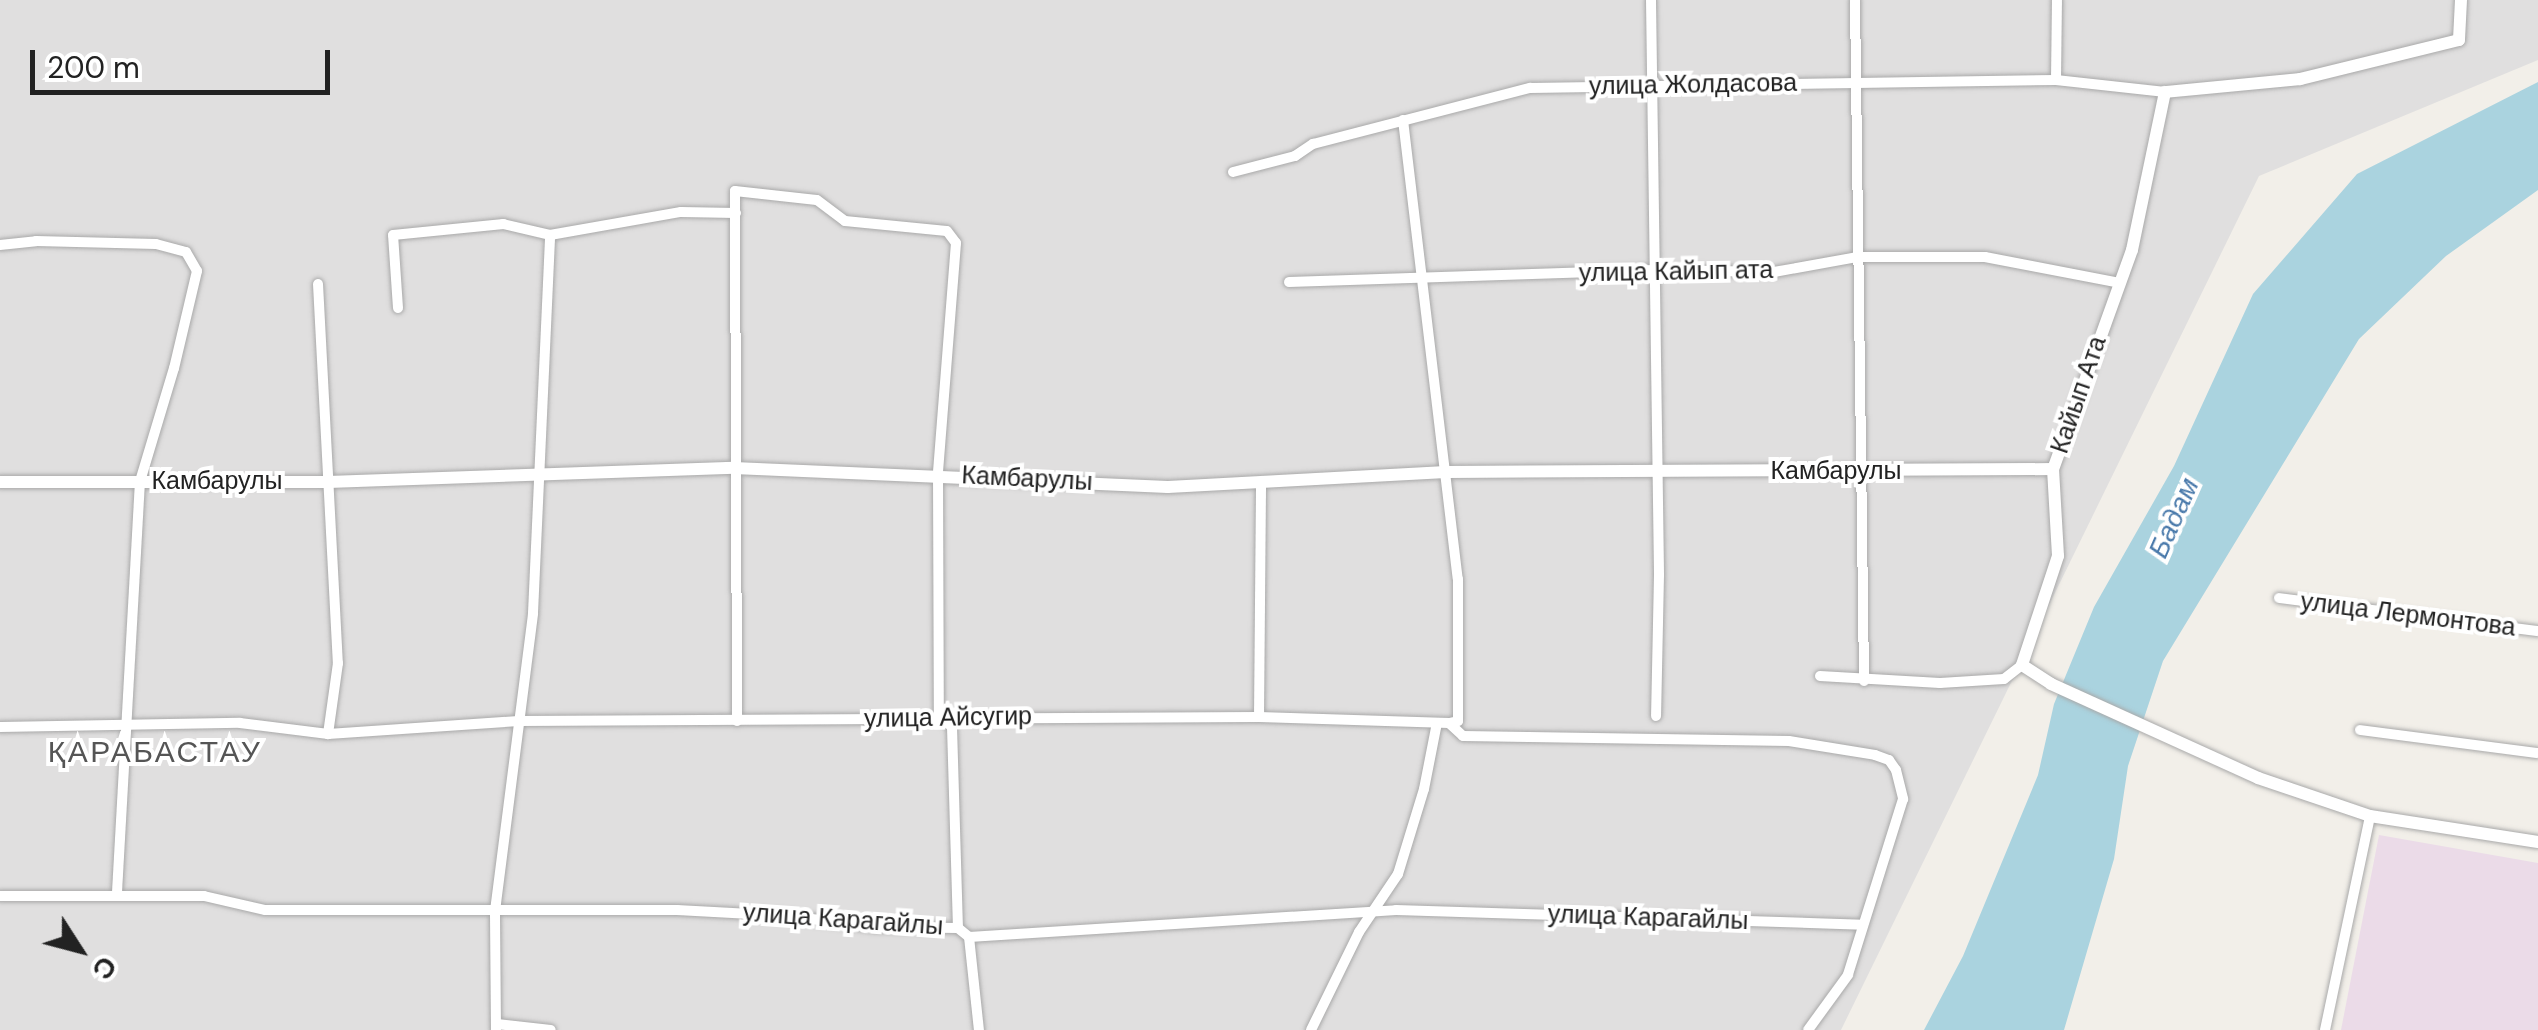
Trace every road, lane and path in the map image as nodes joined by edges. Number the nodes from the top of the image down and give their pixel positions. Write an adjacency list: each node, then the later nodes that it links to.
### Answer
1 (1650, 0): 7 (street)
2 (1854, 0): 6 (street)
3 (2057, 0): 5 (street)
4 (2460, 0): 8 (street)
5 (2056, 80): 6 (street, улица Жолдасова); 8 (street, улица Жолдасова)
6 (1856, 82): 7 (street, улица Жолдасова); 14 (street)
7 (1652, 86): 9 (street, улица Жолдасова); 15 (street)
8 (2165, 92): 18 (street, Кайып Ата)
9 (1403, 120): 10 (street, улица Жолдасова); 16 (street)
10 (1234, 172)
11 (736, 213): 12 (street); 21 (street); 26 (street)
12 (550, 234): 20 (street); 27 (street)
13 (0, 245): 28 (street)
14 (1856, 257): 15 (street, улица Кайып ата); 18 (street, улица Кайып ата); 23 (street)
15 (1654, 270): 16 (street, улица Кайып ата); 25 (street)
16 (1422, 278): 17 (street, улица Кайып ата); 24 (street)
17 (1289, 282)
18 (2120, 283): 22 (street, Кайып Ата)
19 (318, 284): 30 (street)
20 (398, 308)
21 (734, 468): 26 (street, Камбарулы); 27 (street, Камбарулы); 41 (street)
22 (2053, 470): 23 (street, Камбарулы); 34 (street, Кайып Ата)
23 (1860, 471): 25 (street, Камбарулы); 36 (street)
24 (1446, 472): 25 (street, Камбарулы); 31 (street, Камбарулы); 42 (street)
25 (1655, 472): 38 (street)
26 (938, 474): 31 (street, Камбарулы); 37 (street)
27 (536, 477): 30 (street, Камбарулы); 40 (street)
28 (140, 481): 29 (street, Камбарулы); 30 (street, Камбарулы); 44 (street)
29 (0, 482)
30 (328, 482): 47 (street)
31 (1261, 482): 39 (street)
32 (2279, 598): 33 (street, улица Лермонтова)
33 (2538, 631)
34 (2022, 665): 36 (street); 49 (street)
35 (1820, 676): 36 (street)
36 (1864, 680)
37 (939, 716): 39 (street, улица Айсугир); 41 (street, улица Айсугир); 56 (street)
38 (1656, 716)
39 (1260, 717): 43 (street, улица Айсугир)
40 (519, 721): 41 (street, улица Айсугир); 47 (street, улица Айсугир); 53 (street)
41 (737, 721)
42 (1450, 722): 43 (street, улица Айсугир); 55 (street, улица Айсугир)
43 (1437, 723): 54 (street)
44 (128, 726): 45 (street, улица Айсугир); 47 (street, улица Айсугир); 51 (street)
45 (0, 728)
46 (2360, 730): 48 (street)
47 (328, 734)
48 (2538, 752)
49 (2370, 816): 50 (street); 63 (street)
50 (2538, 842)
51 (117, 895): 52 (street, улица Карагайлы); 53 (street, улица Карагайлы)
52 (0, 896)
53 (494, 911): 56 (street, улица Карагайлы); 58 (street)
54 (1375, 914): 55 (street, улица Карагайлы); 57 (street, улица Карагайлы); 61 (street)
55 (1863, 925): 62 (street)
56 (958, 928): 57 (street, улица Карагайлы)
57 (969, 937): 60 (street)
58 (497, 1027): 59 (street)
59 (551, 1030)
60 (979, 1030)
61 (1311, 1030)
62 (1808, 1030)
63 (2325, 1030)

